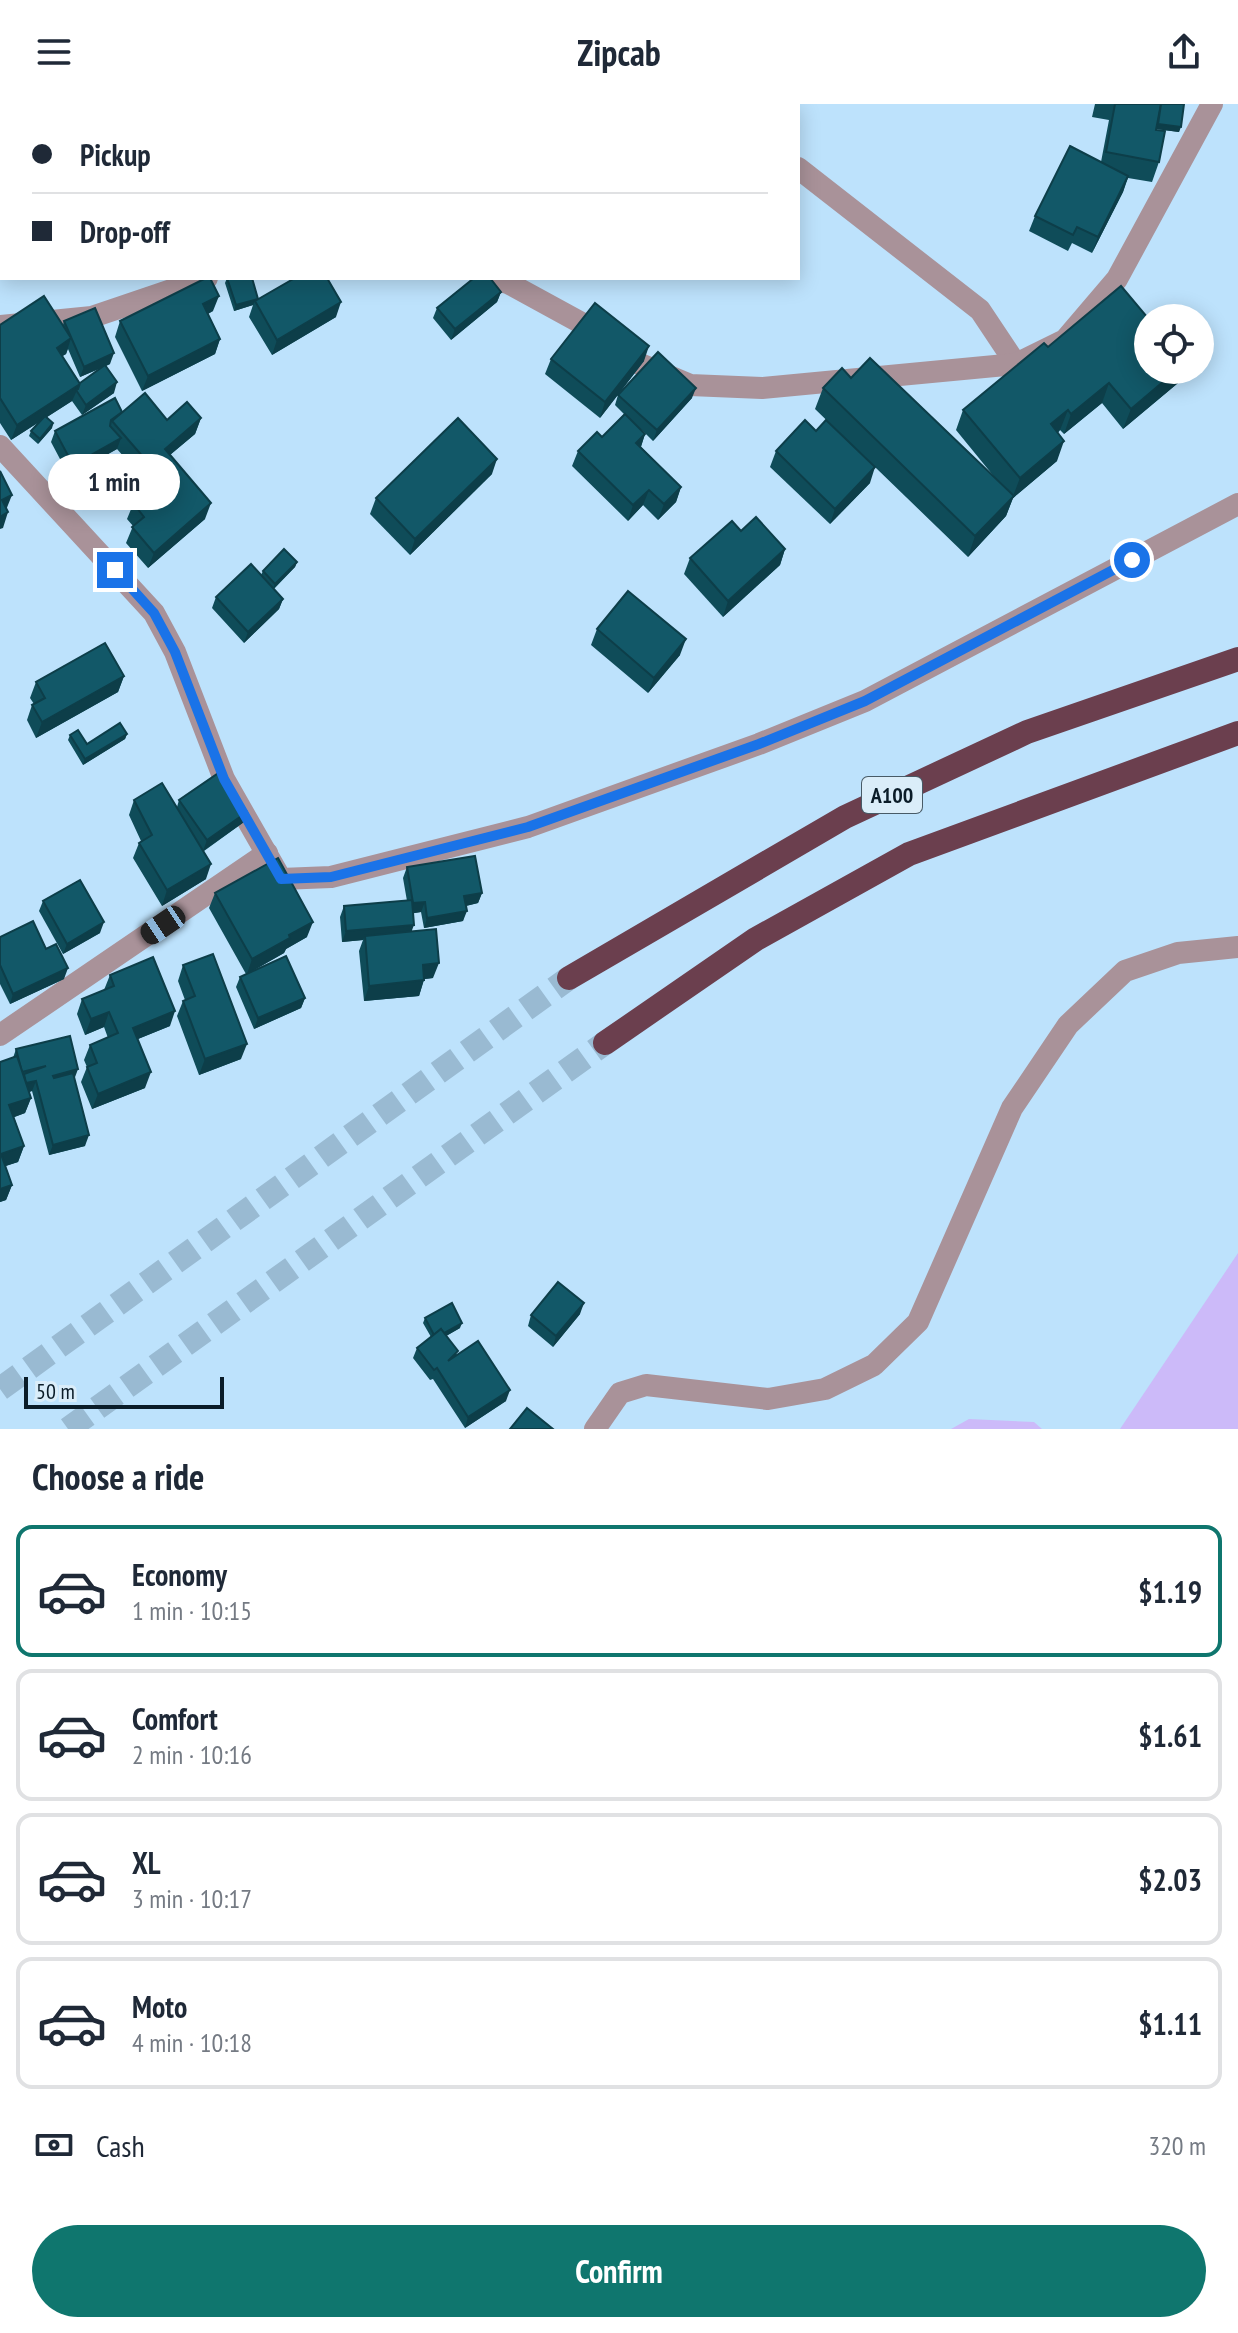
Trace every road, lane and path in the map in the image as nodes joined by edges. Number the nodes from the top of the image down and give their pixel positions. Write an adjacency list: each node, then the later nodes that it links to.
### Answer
1 (1212, 104): 6 (street)
2 (800, 170): 6 (street)
3 (201, 280): 5 (street)
4 (496, 280): 6 (street)
5 (0, 326)
6 (1016, 364)
7 (0, 446): 11 (street)
8 (1238, 504): 11 (street)
9 (1238, 659): 13 (highway, A100 / A100)
10 (1238, 733): 15 (highway, A100 / A100)
11 (267, 853): 14 (street)
12 (1238, 947): 16 (street)
13 (569, 978)
14 (0, 1035)
15 (605, 1043)
16 (595, 1429)

